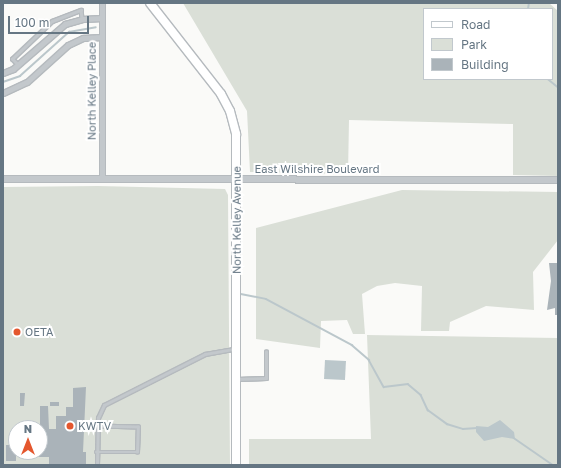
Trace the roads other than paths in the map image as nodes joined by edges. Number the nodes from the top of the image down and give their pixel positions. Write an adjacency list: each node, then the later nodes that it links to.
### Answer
1 (102, 3): 3 (street, North Kelley Place)
2 (150, 3): 11 (main road, North Kelley Avenue)
3 (102, 18): 4 (street); 5 (street, North Kelley Place)
4 (82, 19): 6 (street); 6 (lane)
5 (102, 37): 8 (street); 10 (street, North Kelley Place)
6 (18, 65): 7 (street)
7 (3, 73)
8 (3, 94)
9 (3, 179): 10 (street, East Wilshire Boulevard)
10 (102, 179): 11 (street, East Wilshire Boulevard)
11 (237, 179): 12 (street, East Wilshire Boulevard); 13 (main road, North Kelley Avenue)
12 (558, 180)
13 (236, 349): 15 (main road, North Kelley Avenue); 16 (lane)
14 (266, 352): 15 (lane)
15 (236, 379): 19 (main road, North Kelley Avenue)
16 (97, 426): 17 (lane); 17 (lane)
17 (96, 452): 18 (lane)
18 (97, 465)
19 (236, 465)

